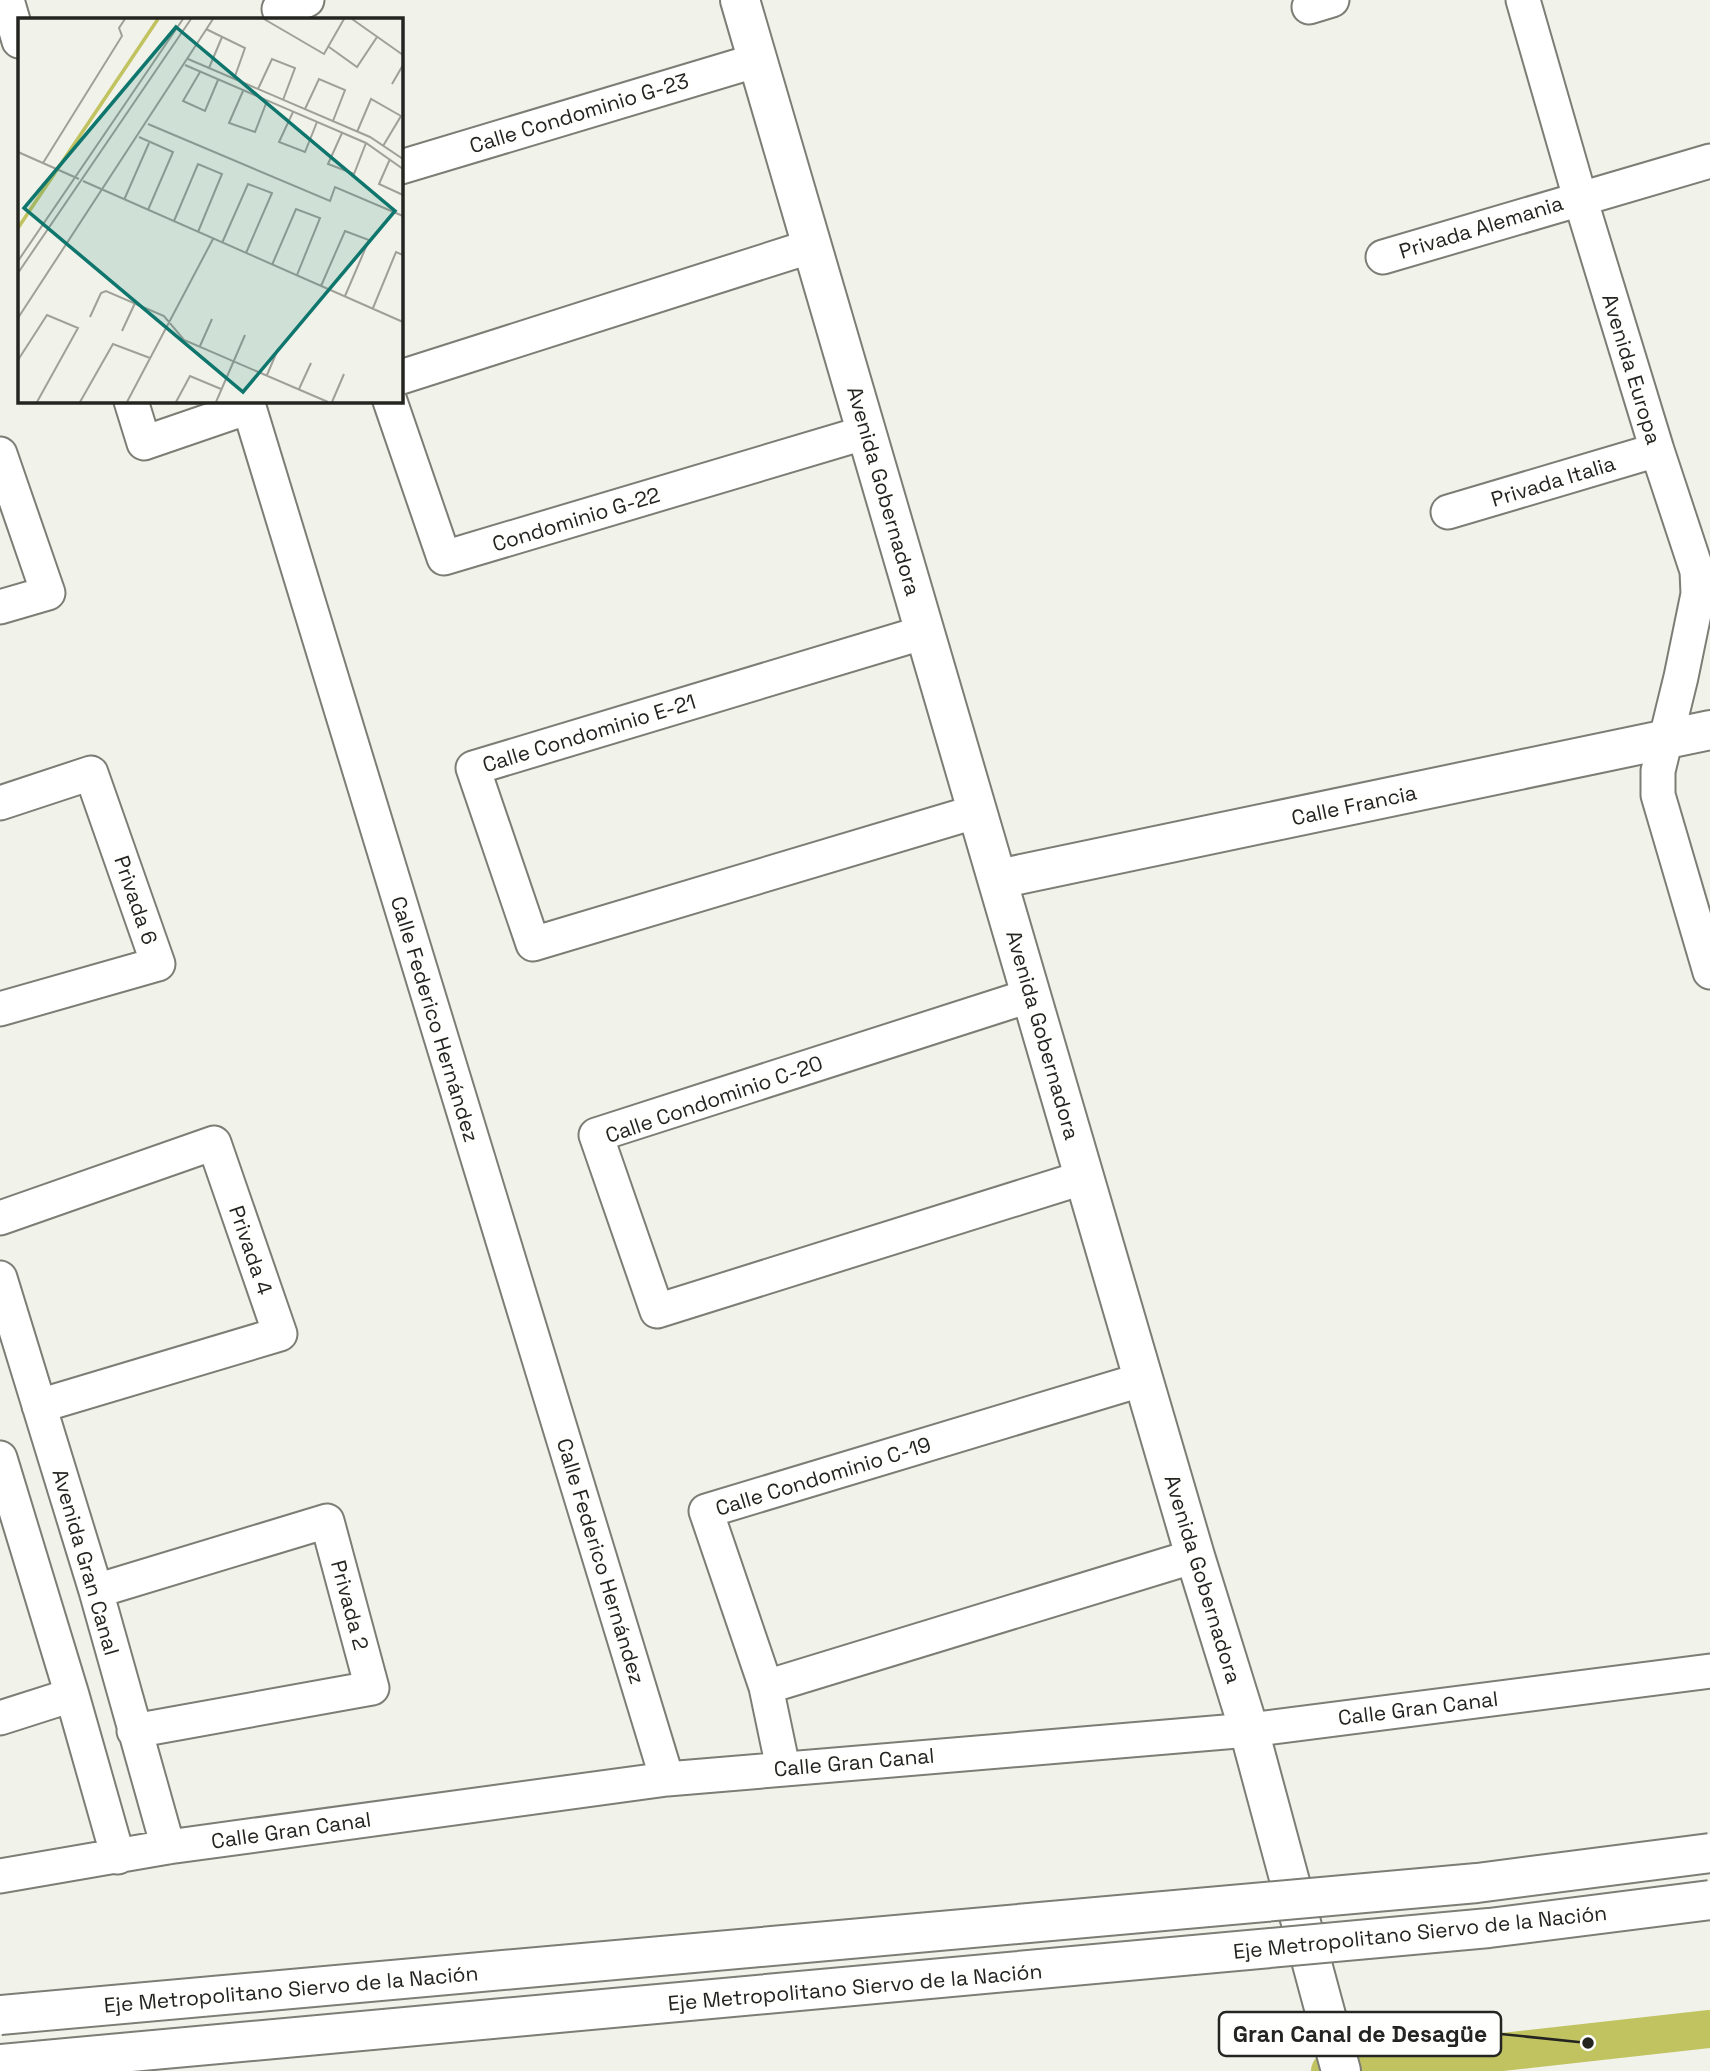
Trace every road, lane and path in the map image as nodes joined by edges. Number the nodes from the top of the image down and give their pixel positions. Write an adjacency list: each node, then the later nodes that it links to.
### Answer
1 (7, 0): 6 (street)
2 (307, 0): 5 (street)
3 (740, 0): 7 (main road, Avenida Gobernadora)
4 (1523, 0): 10 (street, Avenida Europa)
5 (283, 18)
6 (18, 38)
7 (758, 60): 9 (street, Calle Condominio G-23); 11 (main road, Avenida Gobernadora)
8 (1710, 161): 10 (street, Privada Alemania)
9 (402, 167)
10 (1580, 198): 12 (street, Privada Alemania); 17 (street, Avenida Europa)
11 (812, 246): 13 (street); 16 (main road, Avenida Gobernadora)
12 (1383, 257)
13 (402, 377)
14 (131, 402): 46 (street, Calle Federico Hernández)
15 (390, 402): 16 (street, Condominio G-22)
16 (867, 432): 21 (main road, Avenida Gobernadora)
17 (1657, 450): 19 (street, Privada Italia); 23 (street, Avenida Europa)
18 (0, 454): 20 (street)
19 (1448, 512)
20 (0, 607)
21 (925, 632): 25 (main road, Avenida Gobernadora); 25 (street, Calle Condominio E-21)
22 (1710, 730): 23 (main road, Calle Francia)
23 (1665, 739): 26 (main road, Calle Francia); 27 (street, Avenida Europa)
24 (0, 803): 29 (street, Privada 6)
25 (978, 811): 26 (main road, Avenida Gobernadora)
26 (998, 879): 28 (main road, Avenida Gobernadora)
27 (1710, 972)
28 (1032, 995): 30 (main road, Avenida Gobernadora); 30 (street, Calle Condominio C-20)
29 (0, 1009)
30 (1085, 1177): 33 (main road, Avenida Gobernadora)
31 (0, 1218): 34 (street, Privada 4)
32 (0, 1279): 34 (street, Avenida Gran Canal)
33 (1144, 1379): 37 (main road, Avenida Gobernadora); 40 (street, Calle Condominio C-19)
34 (39, 1406): 38 (street, Avenida Gran Canal)
35 (0, 1458): 36 (street)
36 (8, 1515): 41 (street)
37 (1195, 1556): 40 (street); 43 (main road, Avenida Gobernadora)
38 (96, 1591): 44 (street, Avenida Gran Canal); 44 (street, Privada 2)
39 (1710, 1671): 43 (street, Calle Gran Canal)
40 (766, 1687): 45 (street)
41 (72, 1695): 42 (street); 49 (street)
42 (0, 1718)
43 (1249, 1730): 45 (street, Calle Gran Canal); 54 (main road, Avenida Gobernadora, bridge)
44 (134, 1731): 47 (street, Avenida Gran Canal)
45 (783, 1768): 46 (street, Calle Gran Canal)
46 (667, 1779): 47 (street, Calle Gran Canal)
47 (168, 1847): 49 (street, Calle Gran Canal)
48 (1710, 1853): 52 (main road, Eje Metropolitano Siervo de la Nación, bridge)
49 (118, 1857): 50 (street, Calle Gran Canal)
50 (0, 1876)
51 (1710, 1900): 53 (main road, Eje Metropolitano Siervo de la Nación, bridge)
52 (0, 2015)
53 (0, 2064)
54 (1341, 2071)

